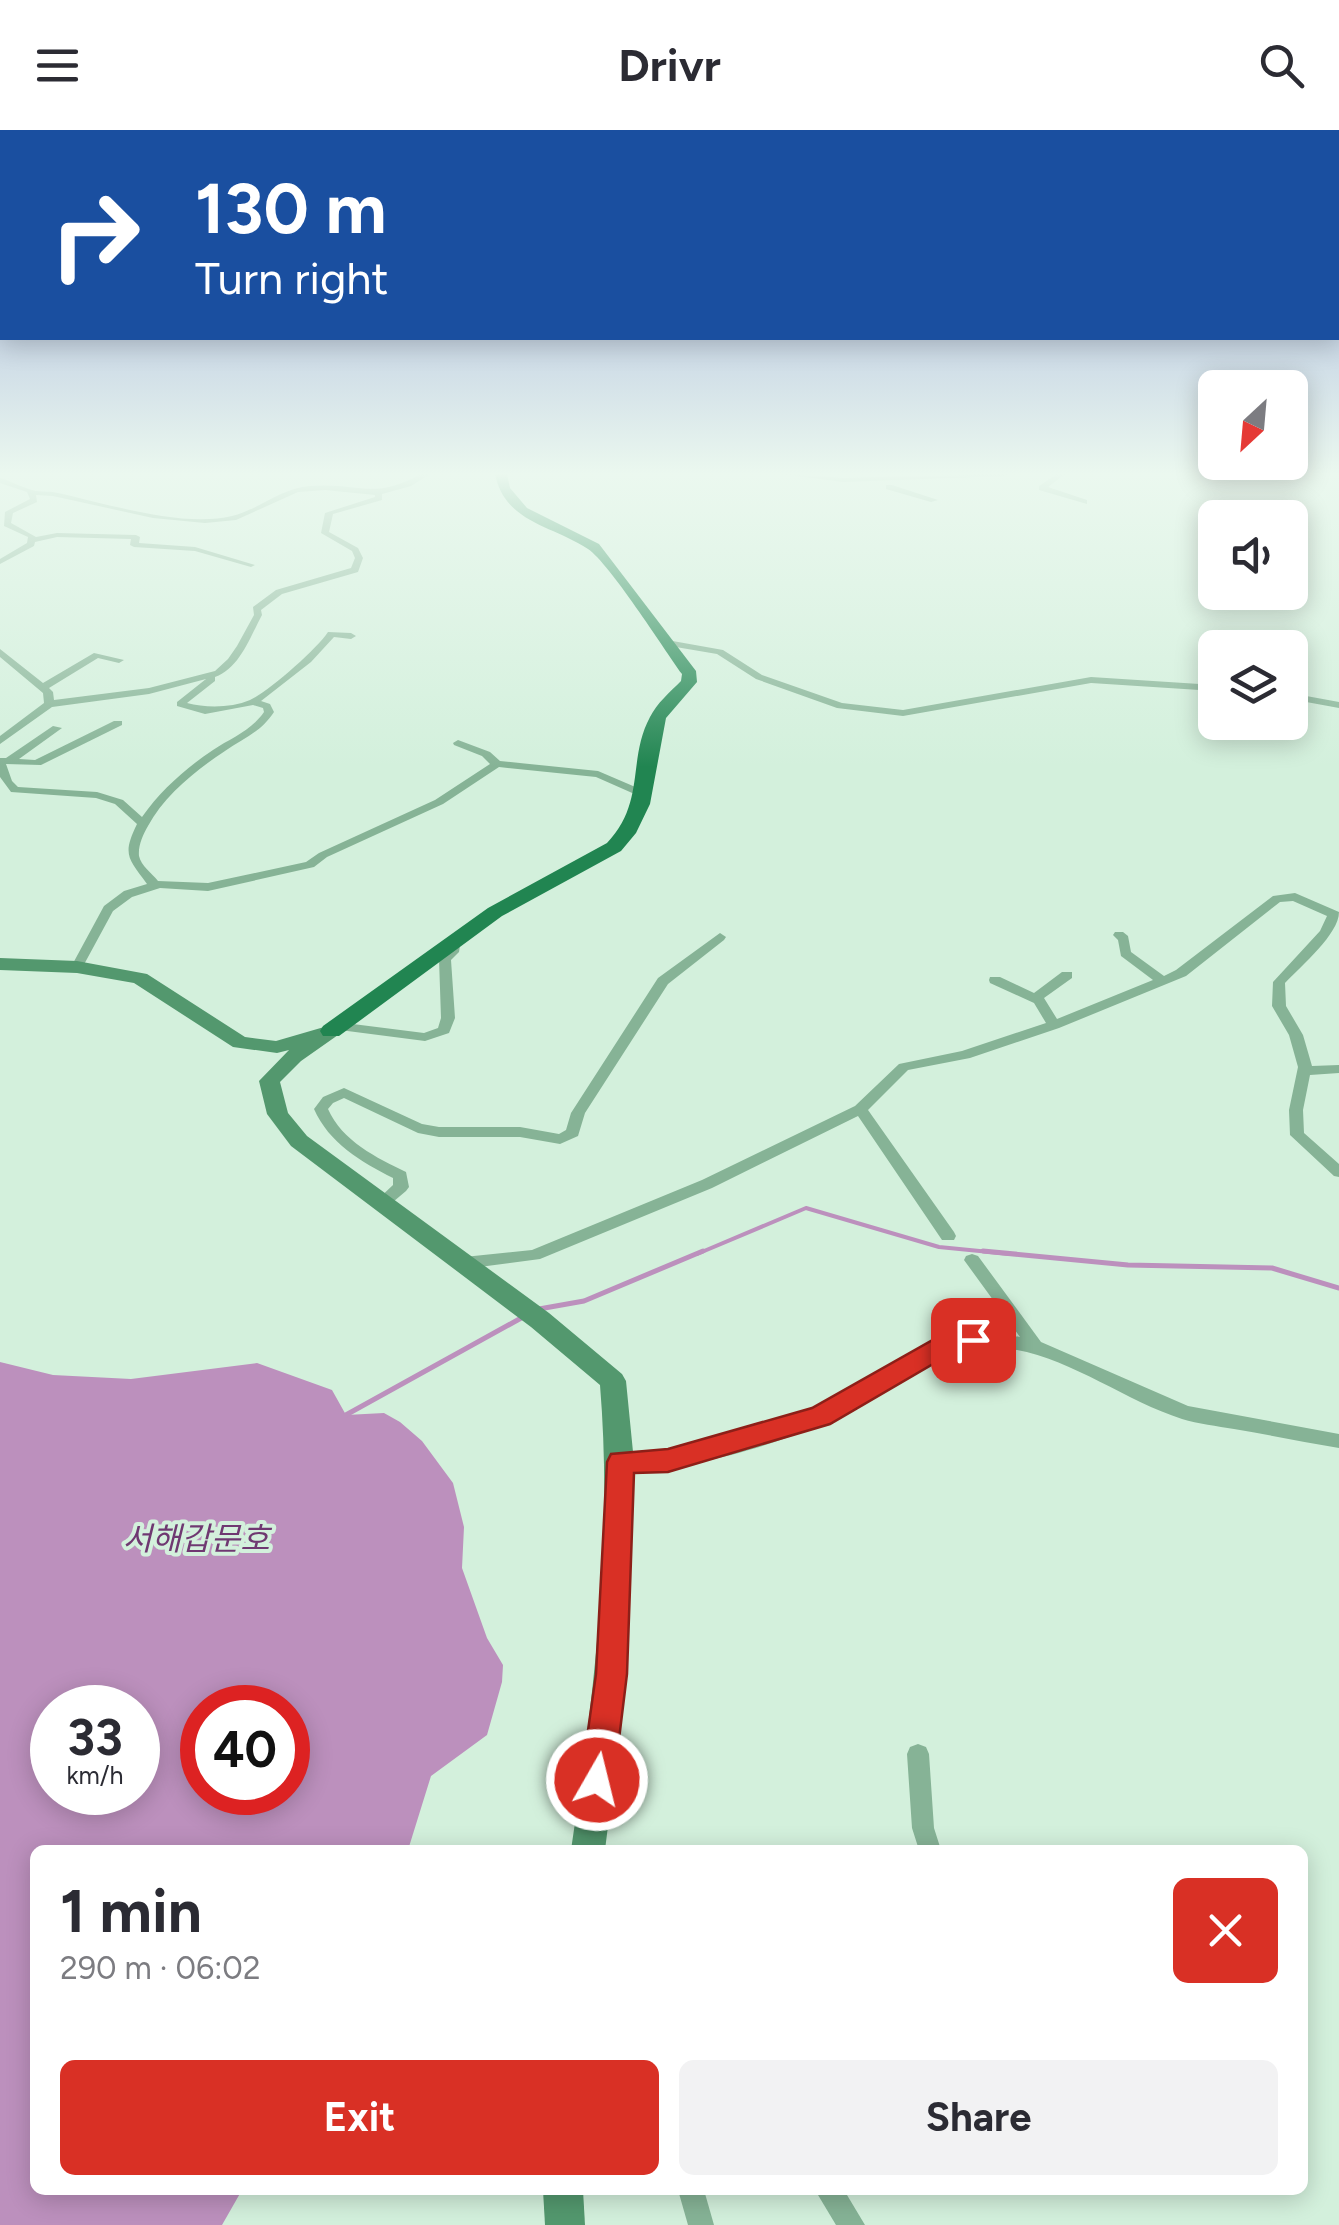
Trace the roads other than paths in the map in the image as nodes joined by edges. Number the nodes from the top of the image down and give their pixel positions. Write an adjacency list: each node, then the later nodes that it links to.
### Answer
1 (350, 572): 8 (street)
2 (613, 572): 4 (main road)
3 (350, 636): 13 (street)
4 (668, 644): 10 (street); 22 (main road)
5 (0, 652): 11 (street)
6 (119, 660): 11 (street)
7 (196, 667): 9 (street)
8 (218, 674): 9 (street); 13 (street)
9 (190, 680): 14 (street)
10 (1198, 687)
11 (41, 688): 14 (street)
12 (1308, 699): 15 (street)
13 (253, 702): 23 (street)
14 (49, 704): 18 (street)
15 (1339, 705)
16 (118, 723): 20 (street)
17 (57, 728): 20 (street)
18 (0, 741)
19 (458, 743): 21 (street)
20 (3, 761): 23 (street)
21 (497, 764): 22 (street); 24 (street)
22 (643, 794): 28 (main road)
23 (144, 824): 24 (street)
24 (154, 885): 30 (street)
25 (1336, 916): 33 (street); 39 (street)
26 (1119, 935): 33 (street)
27 (720, 937): 43 (street)
28 (455, 939): 36 (main road); 36 (street)
29 (0, 964): 30 (street)
30 (78, 967): 37 (street)
31 (1067, 975): 34 (street)
32 (995, 980): 34 (street)
33 (1164, 982): 35 (street)
34 (1035, 998): 35 (street)
35 (1054, 1025): 41 (street)
36 (334, 1028): 37 (street); 40 (street)
37 (240, 1043): 40 (street)
38 (1339, 1069): 39 (street)
39 (1304, 1071): 42 (street)
40 (269, 1081): 43 (street)
41 (860, 1110): 44 (street); 46 (street)
42 (1339, 1172)
43 (382, 1203): 46 (street)
44 (948, 1236)
45 (972, 1260): 47 (street)
46 (464, 1262): 49 (street)
47 (1035, 1346): 48 (street); 49 (street)
48 (1339, 1441)
49 (620, 1462): 51 (street)
50 (918, 1754): 52 (street)
51 (589, 1845)
52 (928, 1845)
53 (564, 2195): 56 (street)
54 (692, 2195): 57 (street)
55 (831, 2195): 58 (street)
56 (565, 2225)
57 (701, 2225)
58 (852, 2225)

